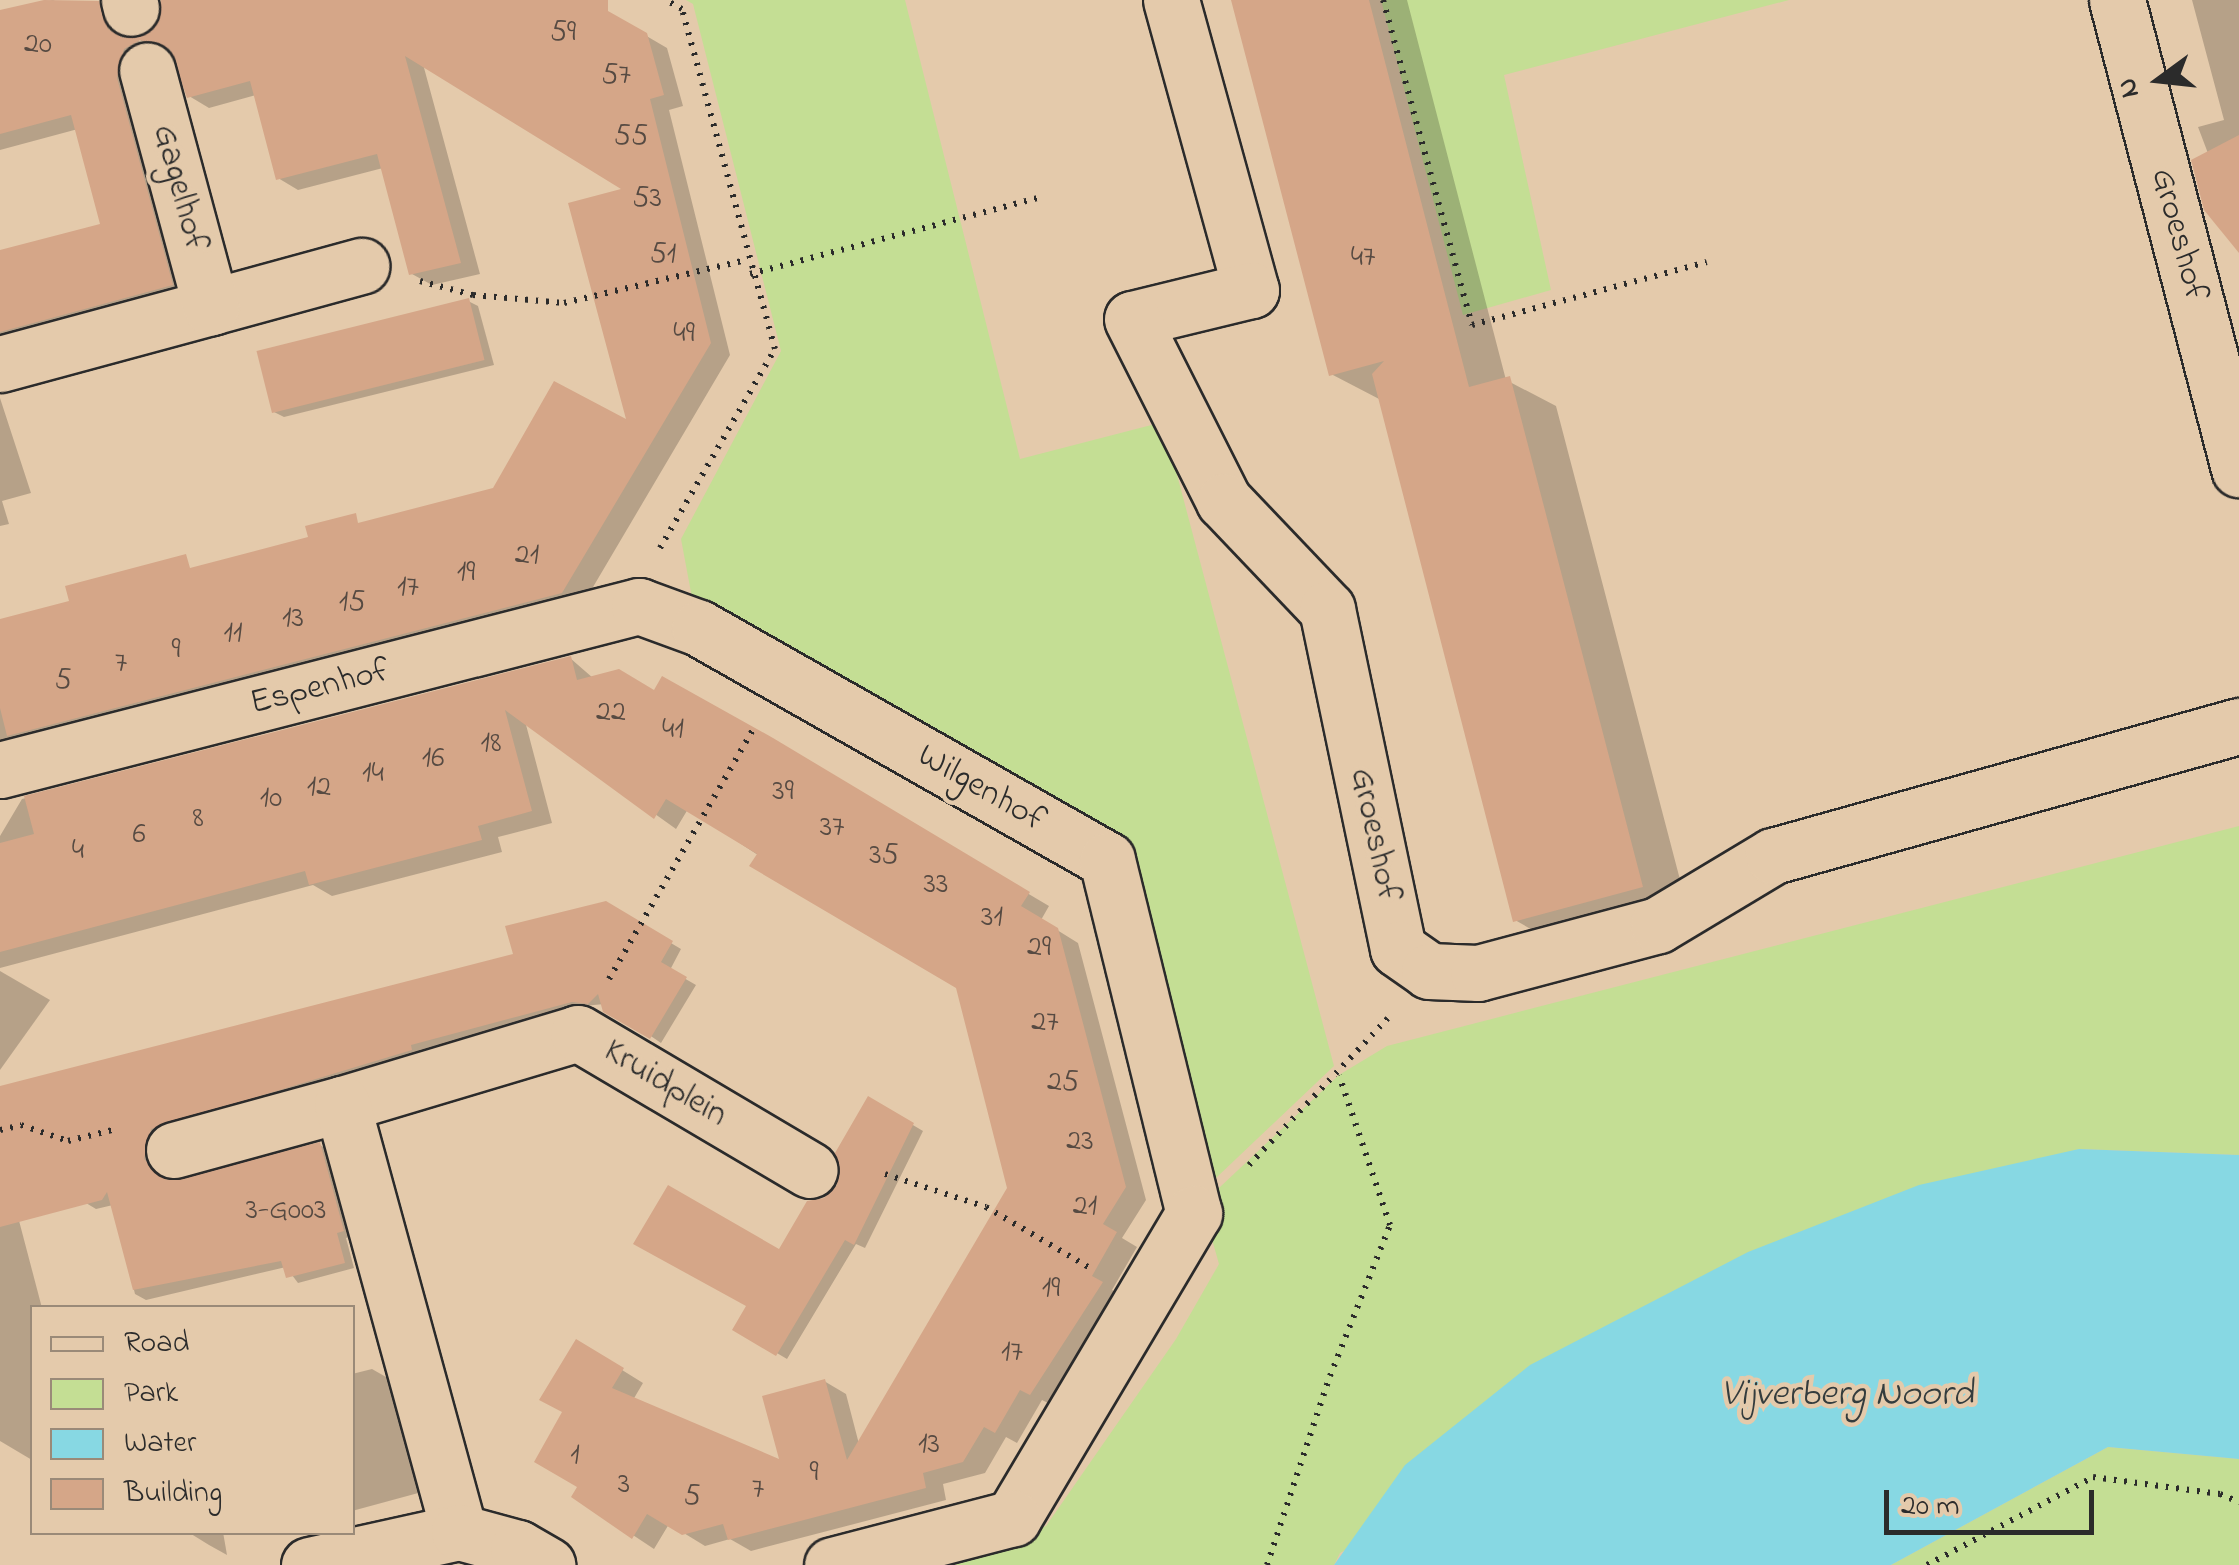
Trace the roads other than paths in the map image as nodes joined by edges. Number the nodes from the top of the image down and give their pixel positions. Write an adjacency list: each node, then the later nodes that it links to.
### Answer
1 (1171, 0): 9 (street, Groeshof)
2 (2117, 0): 7 (street, Groeshof)
3 (147, 70): 5 (street, Gagelhof)
4 (361, 266): 5 (street)
5 (211, 307): 6 (street)
6 (0, 364)
7 (2239, 470)
8 (640, 606): 10 (street, Espenhof); 17 (street, Wilgenhof)
9 (2239, 726)
10 (0, 770)
11 (342, 1104): 12 (street, Kruidplein); 13 (street, Kruidplein); 14 (street)
12 (174, 1150)
13 (810, 1170)
14 (459, 1532): 15 (street); 16 (street)
15 (309, 1565)
16 (548, 1565)
17 (832, 1565)

